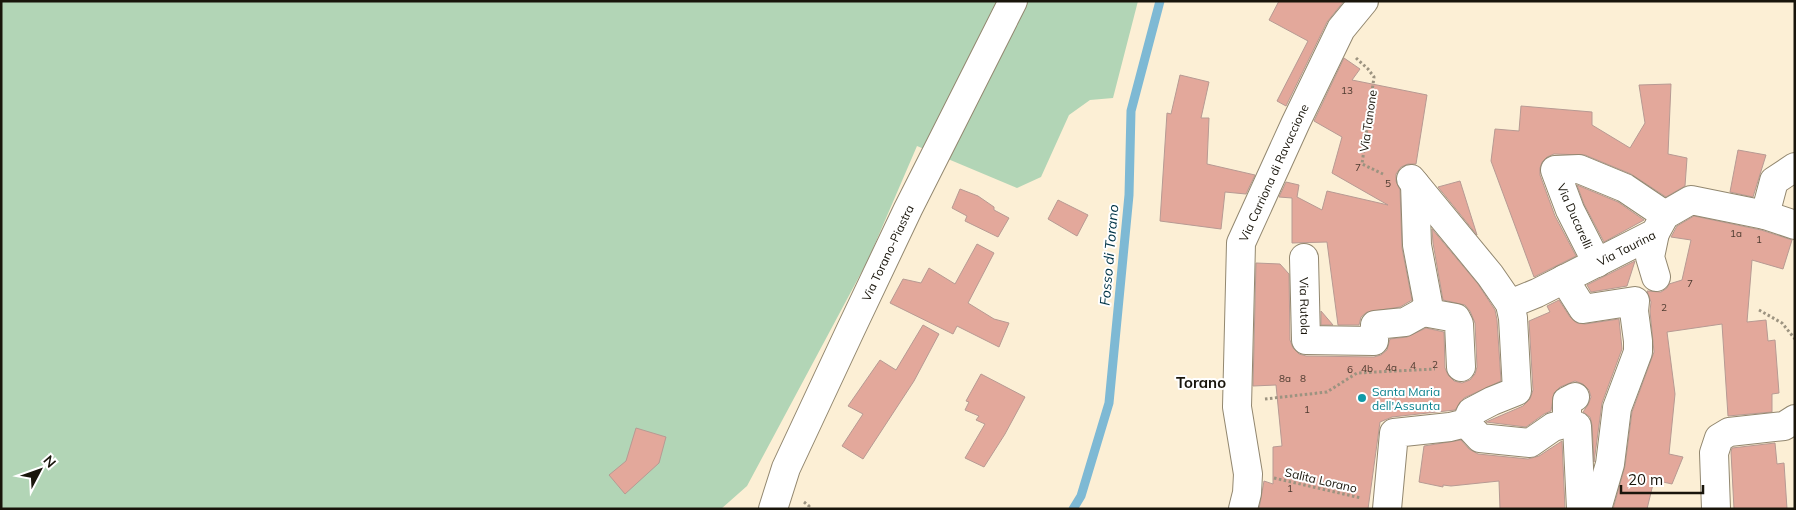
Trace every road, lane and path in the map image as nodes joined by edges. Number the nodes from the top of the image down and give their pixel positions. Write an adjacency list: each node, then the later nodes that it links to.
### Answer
1 (1013, 1): 25 (street, Via Torano-Piastra)
2 (1364, 1): 3 (street, Via Carriona di Ravaccione)
3 (1333, 46): 5 (path, Via Tanone); 26 (street, Via Carriona di Ravaccione)
4 (1795, 167): 6 (street)
5 (1413, 182): 13 (street); 15 (street)
6 (1765, 215): 7 (street, Via Taurina); 8 (street, Via Taurina)
7 (1660, 224): 10 (street, Via Taurina); 10 (street, Via Ducarelli); 11 (street)
8 (1795, 225)
9 (1304, 258): 15 (street, Via Rutola)
10 (1597, 263): 12 (street, Via Taurina)
11 (1656, 277)
12 (1564, 279): 13 (street, Via Taurina); 28 (street)
13 (1510, 304): 21 (street)
14 (1759, 310): 16 (path)
15 (1423, 312): 17 (street)
16 (1795, 339)
17 (1461, 367): 19 (path)
18 (1575, 397): 22 (street)
19 (1260, 399)
20 (1795, 419): 29 (street)
21 (1466, 423): 22 (street); 24 (street)
22 (1568, 423): 27 (street)
23 (1268, 477): 24 (path, Salita Lorano)
24 (1376, 504)
25 (773, 509)
26 (1243, 509)
27 (1581, 509)
28 (1597, 509)
29 (1716, 509)

